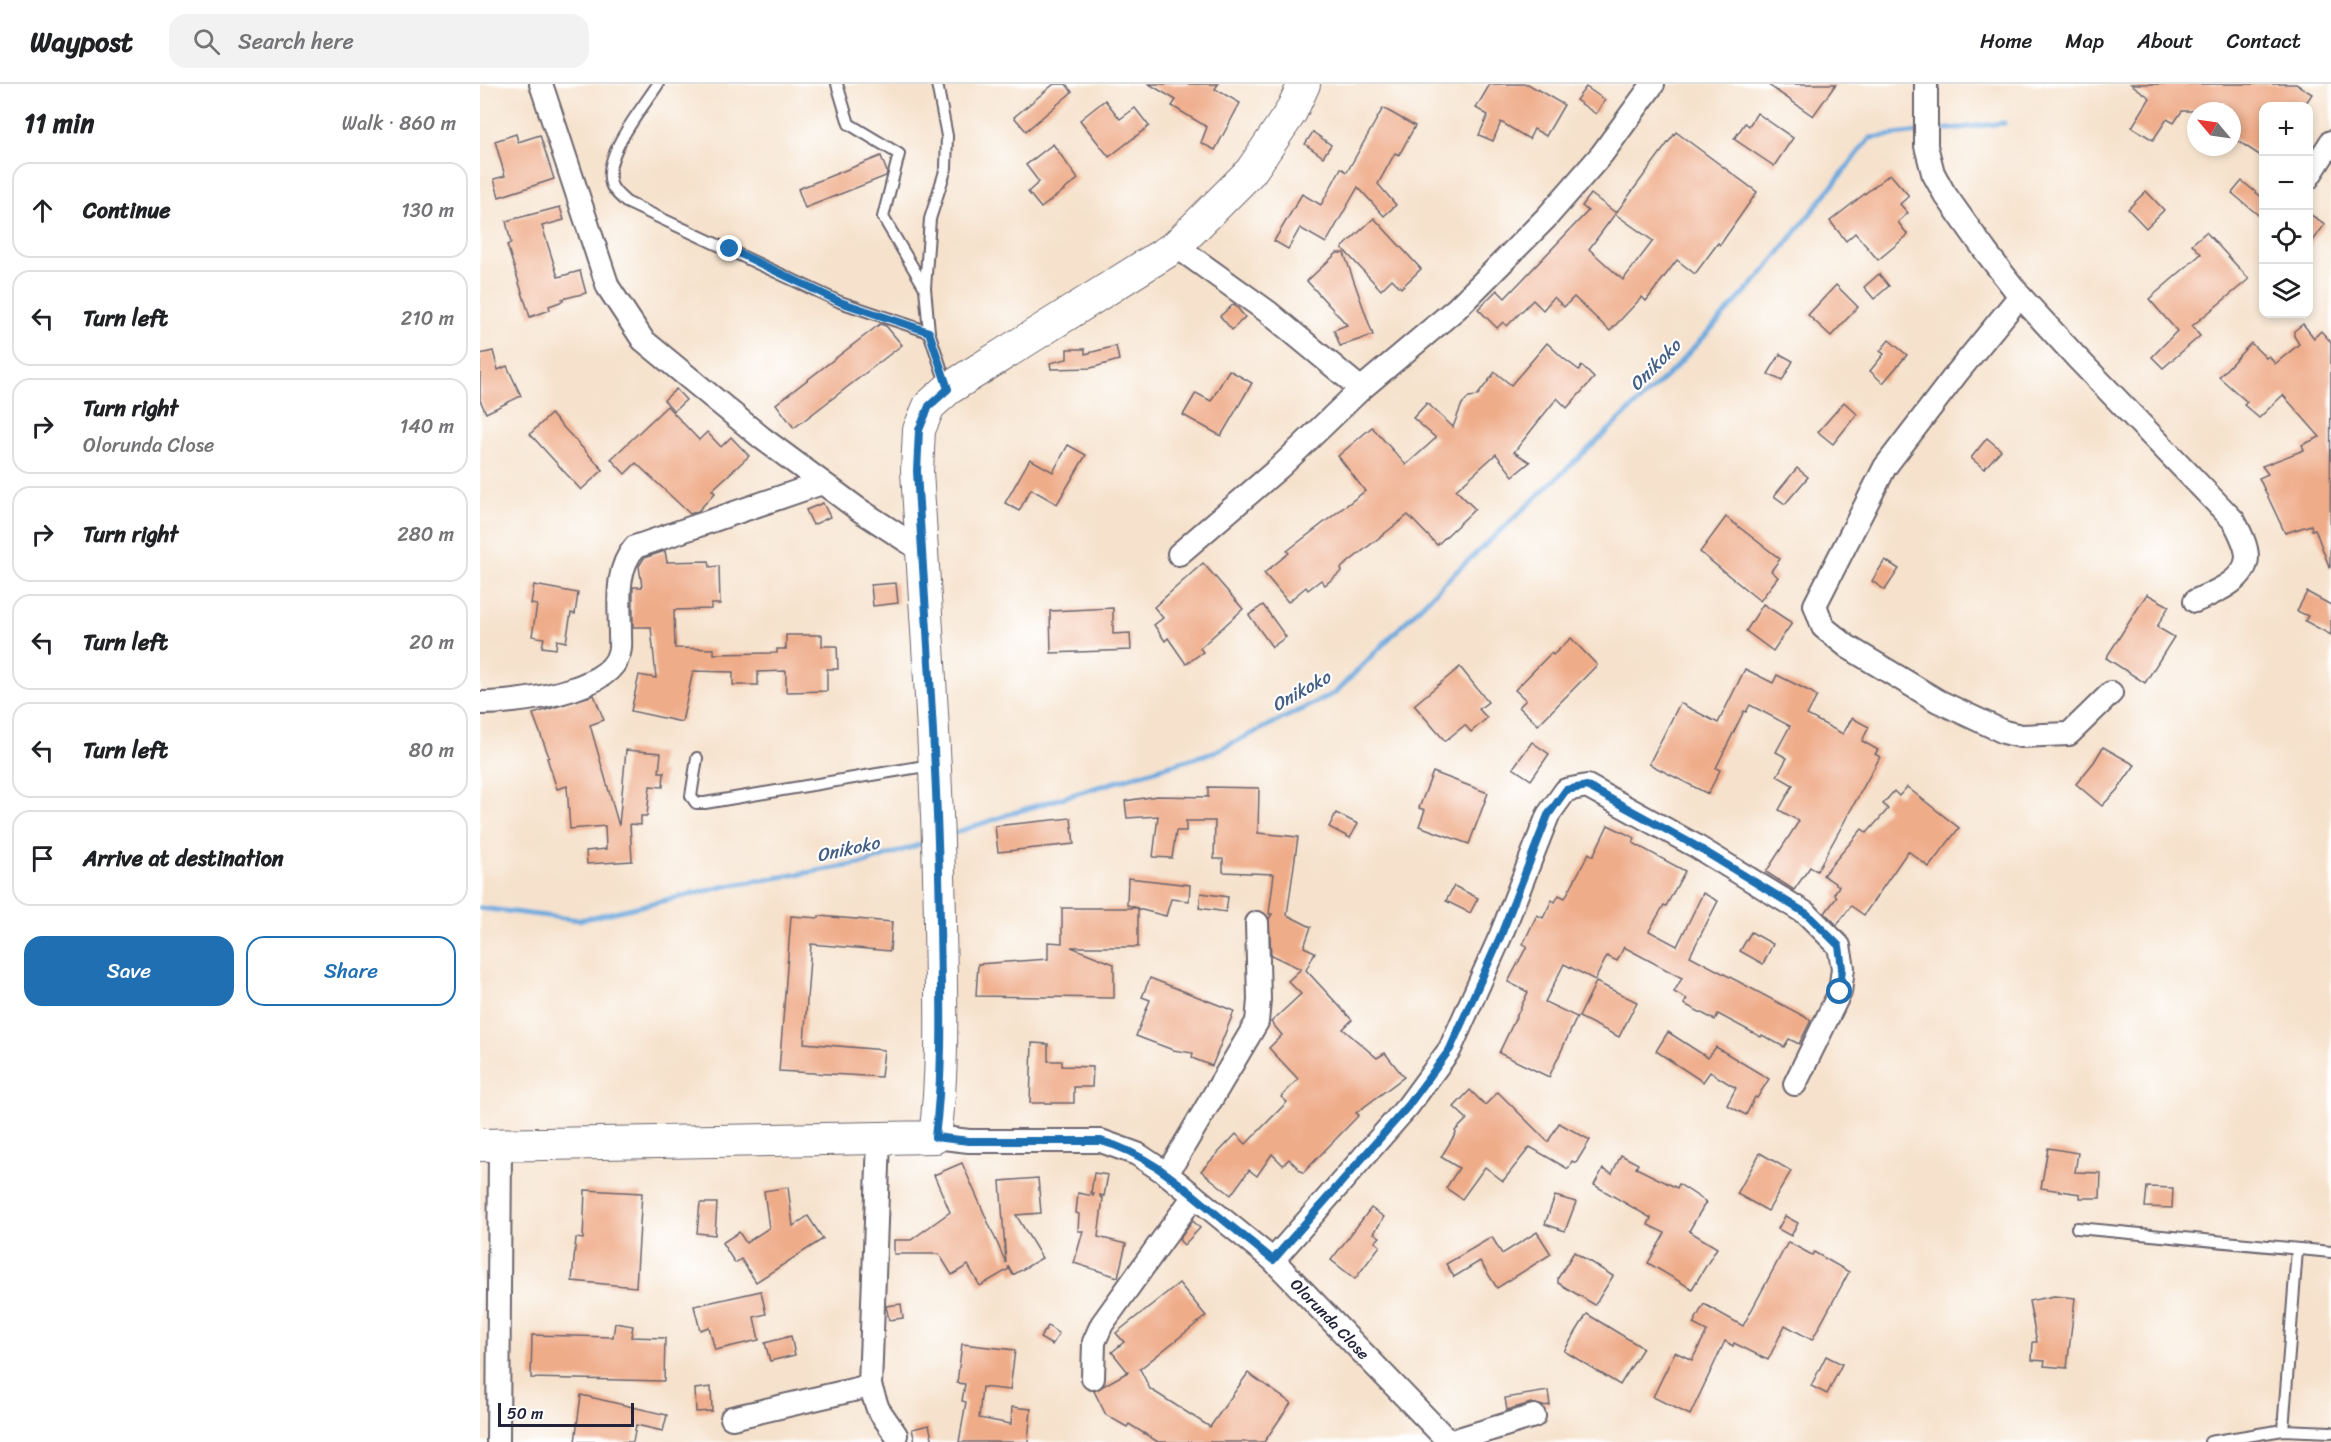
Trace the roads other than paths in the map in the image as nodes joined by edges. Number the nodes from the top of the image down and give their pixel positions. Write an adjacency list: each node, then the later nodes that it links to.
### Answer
1 (541, 84): 16 (street)
2 (658, 84): 13 (lane)
3 (837, 84): 11 (lane)
4 (937, 84): 11 (lane)
5 (1304, 84): 10 (main road)
6 (1653, 84): 14 (street)
7 (1926, 84): 12 (street)
8 (2331, 142): 9 (street)
9 (2313, 170)
10 (1176, 246): 14 (street); 15 (main road)
11 (925, 288): 13 (lane)
12 (2020, 296): 19 (street); 20 (street)
13 (929, 332): 15 (lane)
14 (1361, 388): 18 (street)
15 (948, 389): 17 (main road)
16 (822, 483): 17 (street); 21 (street)
17 (921, 550): 23 (main road)
18 (1179, 554)
19 (2195, 601)
20 (2111, 693)
21 (480, 703)
22 (697, 758): 23 (lane)
23 (934, 764): 26 (main road)
24 (1257, 923): 29 (street)
25 (1795, 1084): 34 (street)
26 (935, 1137): 27 (main road); 29 (street, Olorunda Close)
27 (879, 1139): 28 (main road); 36 (street)
28 (490, 1145): 42 (street)
29 (1167, 1174): 30 (street, Olorunda Close)
30 (1194, 1196): 34 (street, Olorunda Close); 35 (street)
31 (2077, 1228): 32 (lane)
32 (2297, 1250): 33 (lane); 39 (lane)
33 (2331, 1252)
34 (1273, 1260): 43 (street, Olorunda Close)
35 (1093, 1378)
36 (870, 1386): 38 (street); 41 (street)
37 (1534, 1416): 43 (street)
38 (732, 1418)
39 (2283, 1430): 40 (lane); 44 (lane)
40 (2331, 1432)
41 (896, 1435)
42 (498, 1442)
43 (1449, 1442)
44 (2210, 1442)

